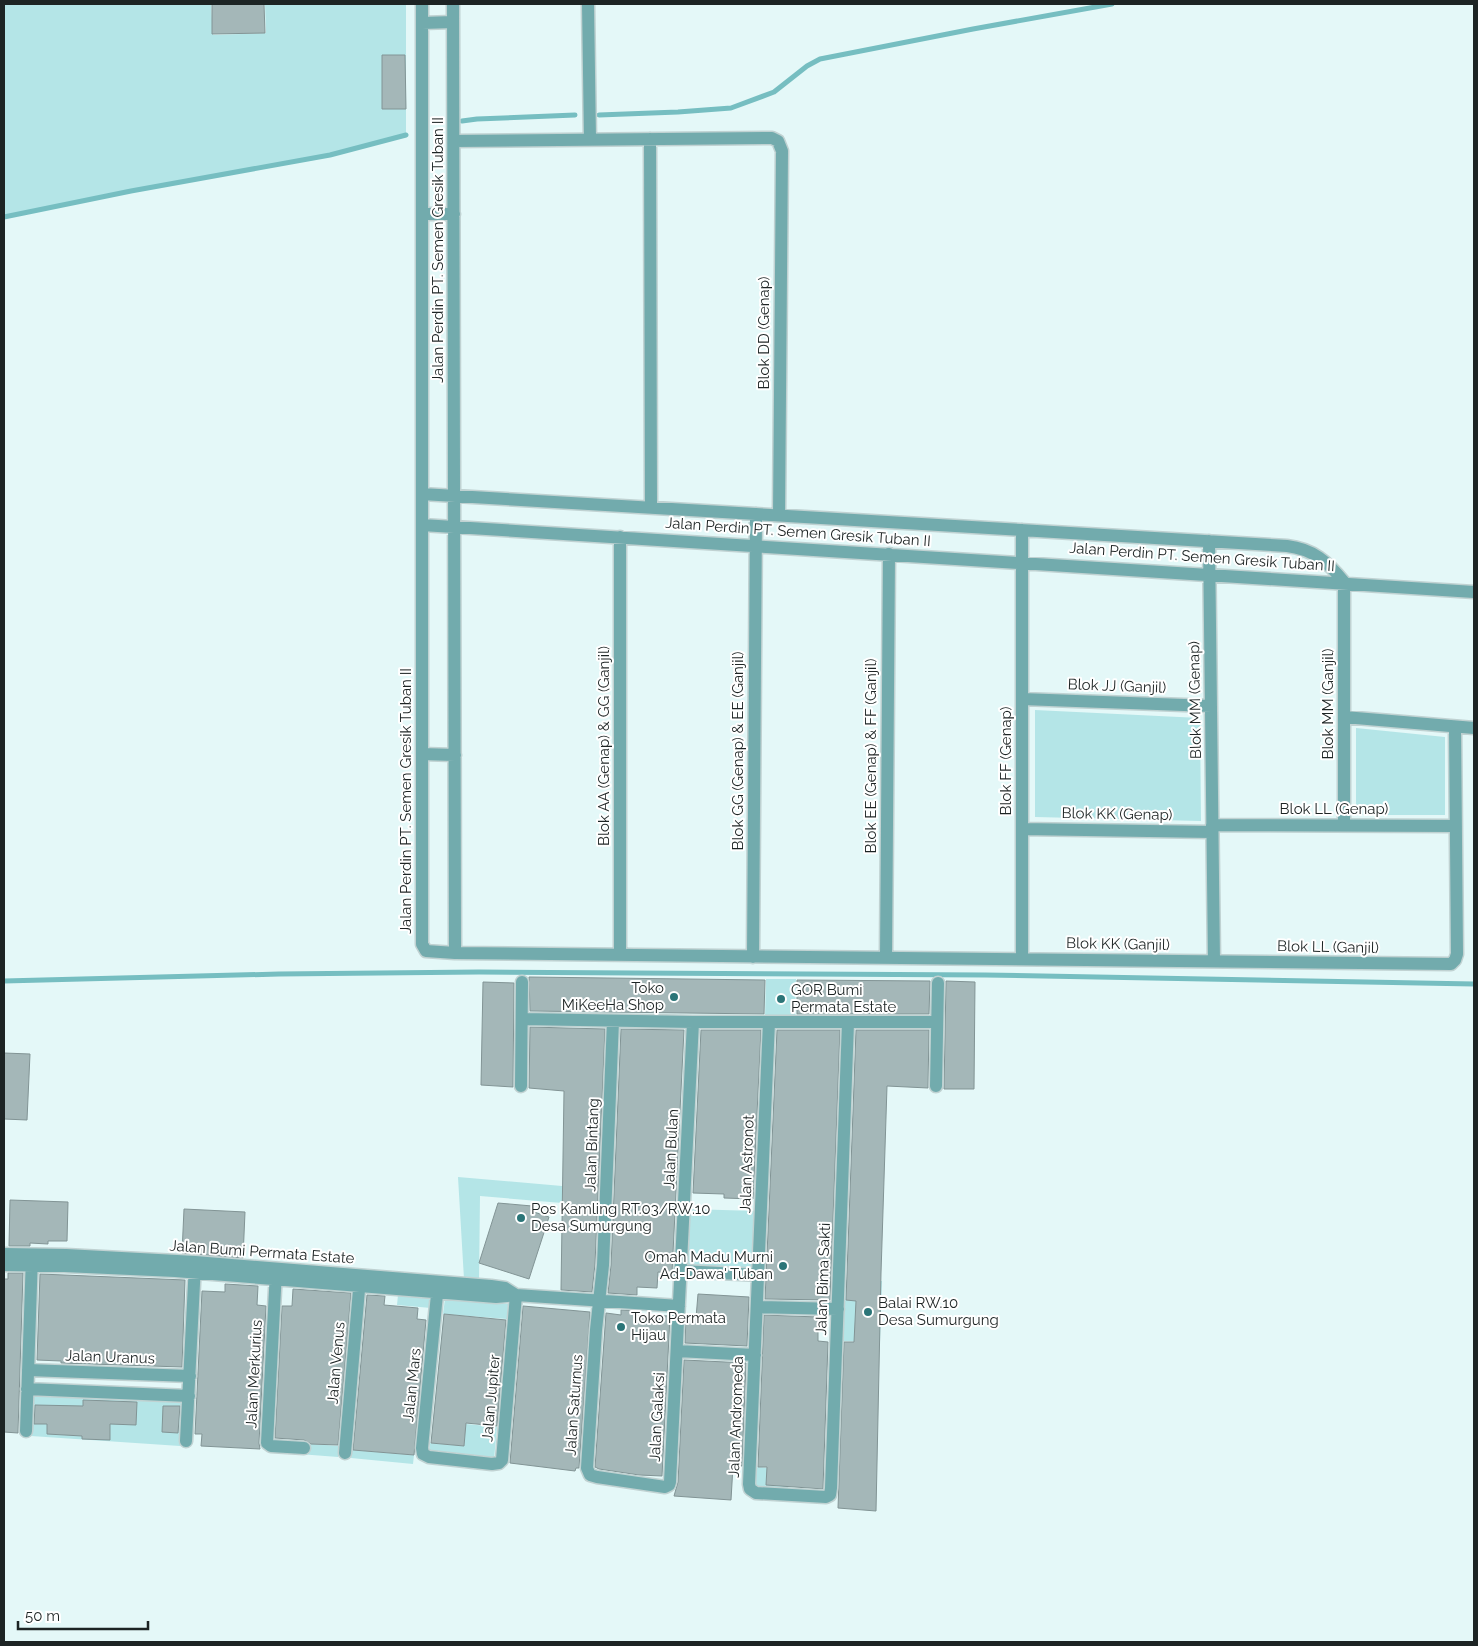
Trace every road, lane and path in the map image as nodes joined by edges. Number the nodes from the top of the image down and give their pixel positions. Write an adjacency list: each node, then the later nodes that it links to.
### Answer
1 (422, 4): 4 (street, Jalan Perdin PT. Semen Gresik Tuban II)
2 (453, 4): 5 (street, Jalan Perdin PT. Semen Gresik Tuban II)
3 (588, 4): 7 (street)
4 (422, 22): 5 (street); 9 (street, Jalan Perdin PT. Semen Gresik Tuban II)
5 (453, 22): 8 (street, Jalan Perdin PT. Semen Gresik Tuban II)
6 (650, 139): 7 (street); 13 (street); 15 (street, Blok DD (Genap))
7 (590, 140): 8 (street)
8 (454, 141): 10 (street, Jalan Perdin PT. Semen Gresik Tuban II)
9 (422, 214): 10 (street); 11 (street, Jalan Perdin PT. Semen Gresik Tuban II)
10 (454, 214): 12 (street, Jalan Perdin PT. Semen Gresik Tuban II)
11 (422, 494): 12 (street, Jalan Perdin PT. Semen Gresik Tuban II); 16 (street, Jalan Perdin PT. Semen Gresik Tuban II)
12 (454, 496): 13 (street, Jalan Perdin PT. Semen Gresik Tuban II); 17 (street, Jalan Perdin PT. Semen Gresik Tuban II)
13 (651, 508): 14 (street, Jalan Perdin PT. Semen Gresik Tuban II)
14 (756, 514): 15 (street, Jalan Perdin PT. Semen Gresik Tuban II); 21 (street, Blok GG (Genap) & EE (Ganjil))
15 (779, 515): 18 (street, Jalan Perdin PT. Semen Gresik Tuban II)
16 (422, 525): 17 (street, Jalan Perdin PT. Semen Gresik Tuban II); 32 (street, Jalan Perdin PT. Semen Gresik Tuban II)
17 (455, 527): 19 (street, Jalan Perdin PT. Semen Gresik Tuban II); 33 (street, Jalan Perdin PT. Semen Gresik Tuban II)
18 (1022, 530): 20 (street, Jalan Perdin PT. Semen Gresik Tuban II); 23 (street, Blok FF (Genap))
19 (620, 537): 21 (street, Jalan Perdin PT. Semen Gresik Tuban II); 39 (street, Blok AA (Genap) & GG (Ganjil))
20 (1209, 541): 24 (street, Blok MM (Genap)); 25 (street, Jalan Perdin PT. Semen Gresik Tuban II)
21 (755, 545): 22 (street, Jalan Perdin PT. Semen Gresik Tuban II); 40 (street, Blok GG (Genap) & EE (Ganjil))
22 (889, 554): 23 (street, Jalan Perdin PT. Semen Gresik Tuban II); 41 (street, Blok EE (Genap) & FF (Ganjil))
23 (1022, 562): 24 (street, Jalan Perdin PT. Semen Gresik Tuban II); 27 (street, Blok FF (Genap))
24 (1210, 574): 25 (street, Jalan Perdin PT. Semen Gresik Tuban II); 28 (street, Blok MM (Genap))
25 (1344, 582): 26 (street); 29 (street, Blok MM (Ganjil))
26 (1474, 592)
27 (1022, 699): 28 (street, Blok JJ (Ganjil)); 36 (street, Blok FF (Genap))
28 (1211, 706): 37 (street, Blok MM (Genap))
29 (1344, 717): 30 (street); 34 (street, Blok MM (Ganjil))
30 (1455, 727): 31 (street); 35 (street)
31 (1474, 728)
32 (422, 754): 33 (street); 38 (street, Jalan Perdin PT. Semen Gresik Tuban II)
33 (455, 755): 38 (street, Jalan Perdin PT. Semen Gresik Tuban II)
34 (1344, 826): 35 (street, Blok LL (Genap)); 37 (street, Blok LL (Genap))
35 (1456, 826): 43 (street, Blok LL (Ganjil))
36 (1022, 829): 37 (street, Blok KK (Genap)); 42 (street, Blok FF (Genap))
37 (1212, 829): 43 (street, Blok MM (Genap))
38 (455, 953): 39 (street, Blok KK (Ganjil))
39 (620, 955): 40 (street, Blok KK (Ganjil))
40 (753, 957): 41 (street, Blok KK (Ganjil))
41 (886, 958): 42 (street, Blok KK (Ganjil))
42 (1022, 960): 43 (street, Blok KK (Ganjil))
43 (1214, 961)
44 (522, 982): 46 (street)
45 (938, 983): 50 (street)
46 (522, 1019): 47 (street); 52 (street)
47 (613, 1020): 48 (street); 64 (street, Jalan Bintang)
48 (693, 1022): 49 (street); 58 (street, Jalan Bulan)
49 (769, 1022): 51 (street); 60 (street, Jalan Astronot)
50 (937, 1022): 51 (street); 53 (street)
51 (848, 1023): 67 (street, Jalan Bima Sakti)
52 (521, 1086)
53 (936, 1086)
54 (4, 1254): 55 (street, Jalan Bumi Permata Estate)
55 (32, 1259): 56 (street, Jalan Bumi Permata Estate); 57 (street, Jalan Bumi Permata Estate); 70 (street)
56 (4, 1265)
57 (195, 1267): 59 (street, Jalan Bumi Permata Estate); 71 (street)
58 (681, 1271): 60 (street); 65 (street, Jalan Bulan)
59 (276, 1274): 61 (street, Jalan Bumi Permata Estate); 76 (street, Jalan Merkurius)
60 (759, 1275): 66 (street, Jalan Astronot)
61 (359, 1281): 62 (street, Jalan Bumi Permata Estate); 77 (street, Jalan Venus)
62 (438, 1287): 63 (street, Jalan Bumi Permata Estate); 78 (street, Jalan Mars)
63 (516, 1295): 64 (street, Jalan Bumi Permata Estate); 78 (street, Jalan Jupiter)
64 (599, 1301): 65 (street, Jalan Bumi Permata Estate); 79 (street, Jalan Saturnus)
65 (679, 1306): 68 (street, Jalan Galaksi)
66 (757, 1307): 67 (street); 69 (street, Jalan Andromeda)
67 (838, 1309): 80 (street, Jalan Bima Sakti)
68 (677, 1351): 69 (street); 79 (street, Jalan Galaksi)
69 (755, 1355): 80 (street, Jalan Andromeda)
70 (28, 1370): 71 (street, Jalan Uranus); 72 (street)
71 (190, 1376): 73 (street)
72 (28, 1389): 73 (street); 74 (street)
73 (189, 1396): 75 (street)
74 (26, 1432)
75 (186, 1442)
76 (304, 1448)
77 (344, 1452)
78 (460, 1461)
79 (626, 1482)
80 (789, 1495)

